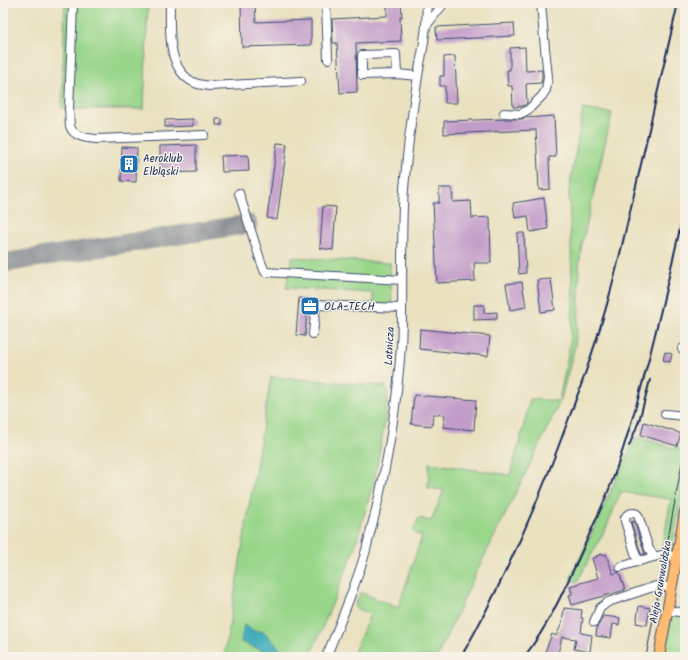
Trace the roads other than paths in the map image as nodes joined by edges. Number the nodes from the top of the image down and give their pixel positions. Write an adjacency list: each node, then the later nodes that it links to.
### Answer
1 (73, 3): 13 (street)
2 (170, 3): 11 (street)
3 (326, 3): 8 (street)
4 (427, 3): 7 (street, Lotnicza)
5 (444, 3): 7 (street, Lotnicza)
6 (542, 3): 12 (street)
7 (426, 26): 10 (street, Lotnicza)
8 (328, 59)
9 (397, 74): 9 (street); 10 (street)
10 (418, 76): 15 (street, Lotnicza)
11 (301, 81)
12 (504, 113)
13 (204, 135)
14 (239, 193): 15 (street)
15 (402, 280): 16 (street, Lotnicza)
16 (402, 308): 17 (street); 29 (street, Lotnicza)
17 (313, 334)
18 (665, 414): 19 (street)
19 (685, 416)
20 (685, 512): 22 (main road, Aleja Grunwaldzka)
21 (654, 556): 22 (street); 23 (street); 23 (street)
22 (677, 556): 25 (main road, Aleja Grunwaldzka)
23 (643, 560): 24 (street)
24 (620, 567)
25 (671, 588): 26 (main road, Aleja Grunwaldzka); 28 (street)
26 (667, 610): 27 (street); 30 (main road, Aleja Grunwaldzka)
27 (685, 613)
28 (594, 622)
29 (326, 657)
30 (658, 657)

